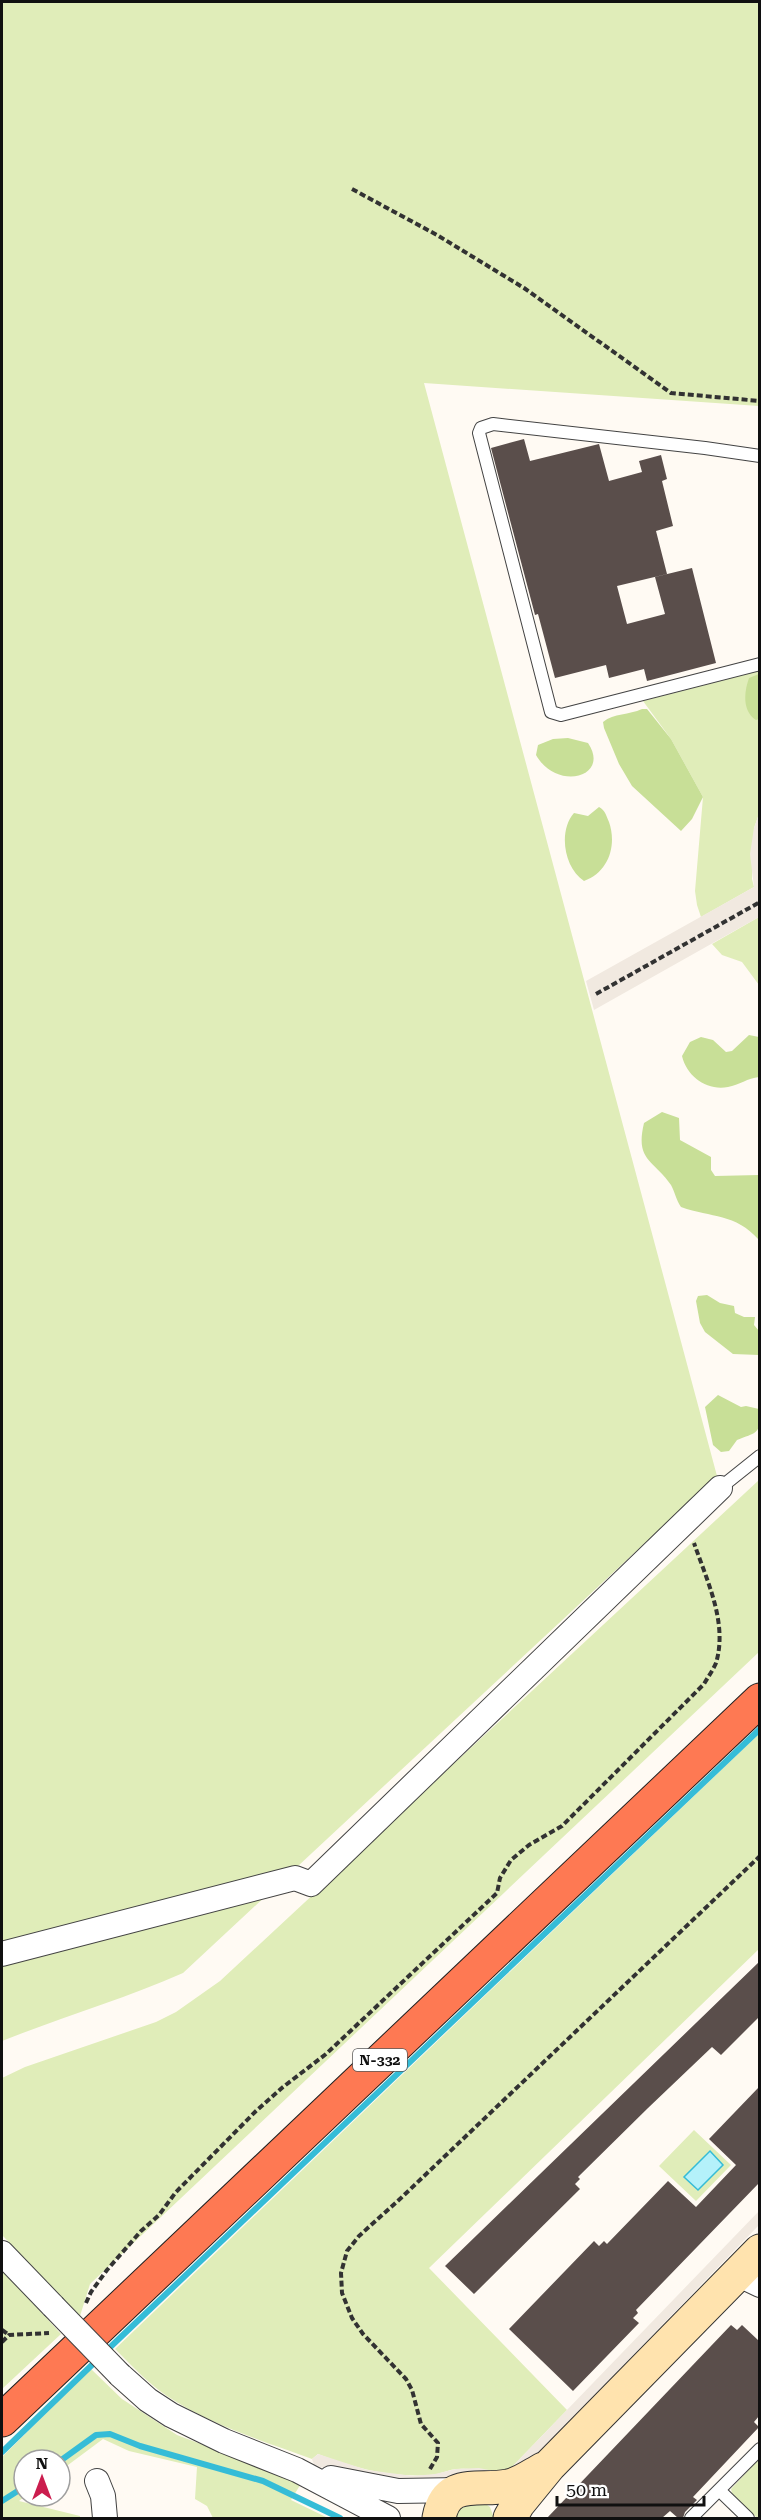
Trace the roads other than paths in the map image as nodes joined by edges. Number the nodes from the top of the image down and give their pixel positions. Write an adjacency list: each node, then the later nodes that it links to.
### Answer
1 (759, 456): 2 (lane)
2 (759, 664)
3 (759, 1456): 4 (lane)
4 (720, 1488): 6 (street)
5 (759, 1700): 10 (highway, N-332)
6 (2, 1954)
7 (759, 2251): 9 (street)
8 (2, 2253): 13 (street, bridge)
9 (748, 2280): 12 (street)
10 (2, 2420)
11 (759, 2449): 16 (lane)
12 (549, 2466): 15 (street); 20 (street)
13 (297, 2470): 15 (street); 18 (street)
14 (97, 2481): 17 (street)
15 (470, 2489): 19 (street); 20 (street)
16 (719, 2490): 21 (lane); 22 (lane)
17 (105, 2518)
18 (388, 2518)
19 (439, 2518)
20 (509, 2518)
21 (691, 2518)
22 (748, 2518)

